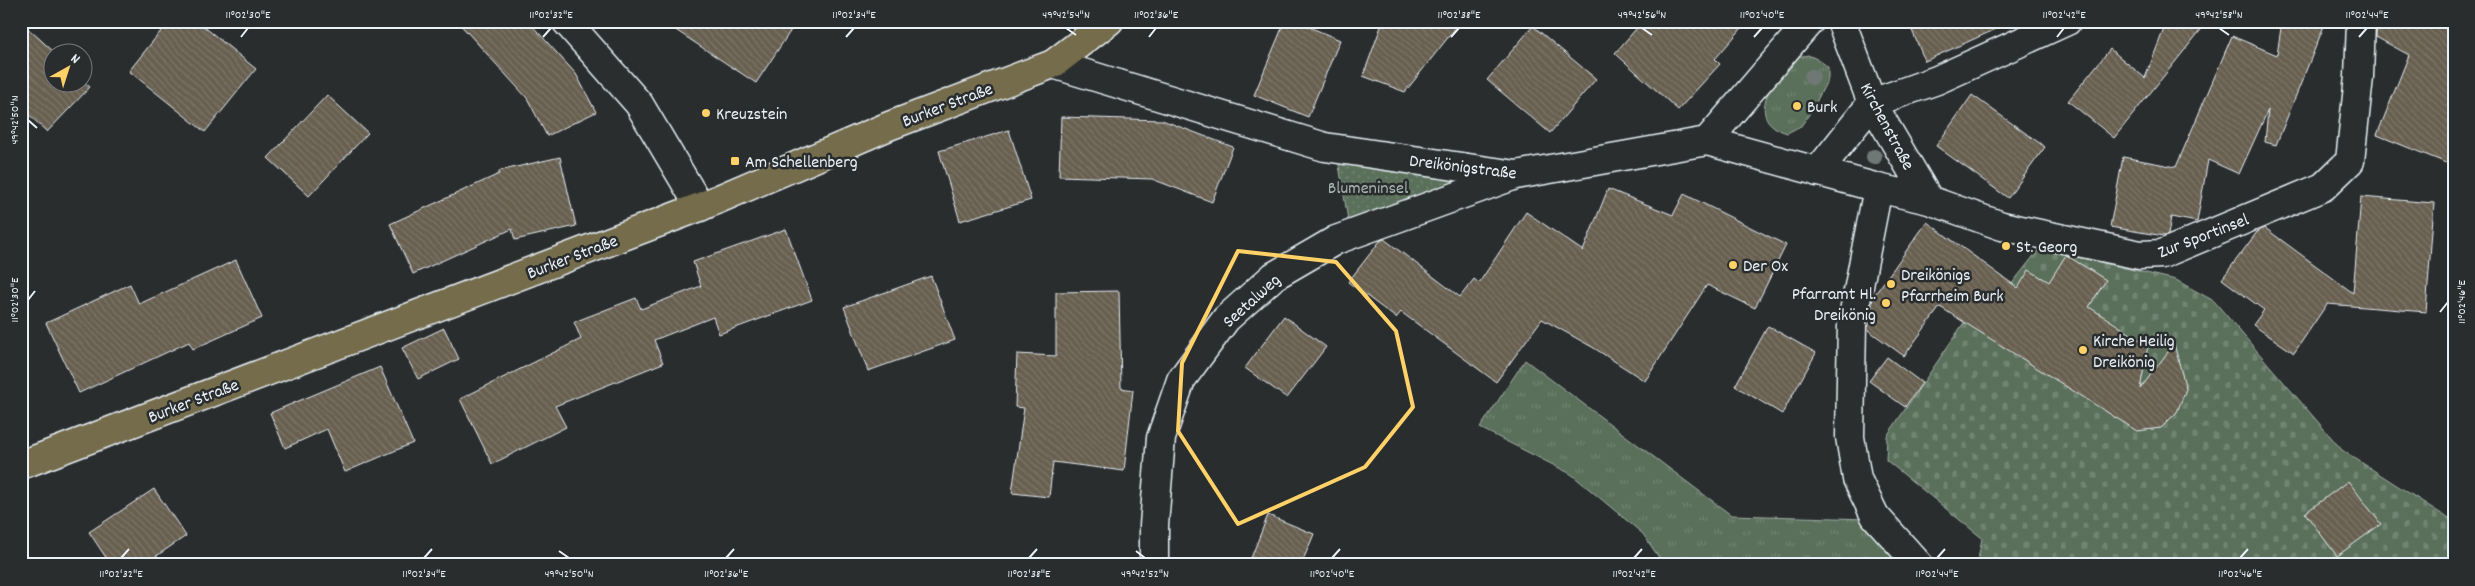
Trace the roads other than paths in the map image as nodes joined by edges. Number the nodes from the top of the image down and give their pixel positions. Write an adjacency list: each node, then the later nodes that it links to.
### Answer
1 (566, 21): 14 (street)
2 (1109, 21): 7 (main road, Burker Straße)
3 (1810, 21): 9 (street)
4 (1841, 21): 8 (street, Kirchenstraße)
5 (2067, 21): 8 (street)
6 (2361, 21): 13 (street, Zur Sportinsel)
7 (1053, 64): 11 (street, Dreikönigstraße); 14 (main road, Burker Straße)
8 (1872, 103): 10 (street); 13 (street, Kirchenstraße)
9 (1707, 141): 10 (street, Dreikönigstraße); 11 (street, Dreikönigstraße)
10 (1817, 172): 12 (street, Dreikönigstraße)
11 (1516, 175): 16 (street, Seetalweg)
12 (1878, 188): 13 (street, Zur Sportinsel); 17 (street)
13 (1929, 200)
14 (700, 207): 15 (main road, Burker Straße)
15 (21, 465)
16 (1154, 565)
17 (1919, 565)

